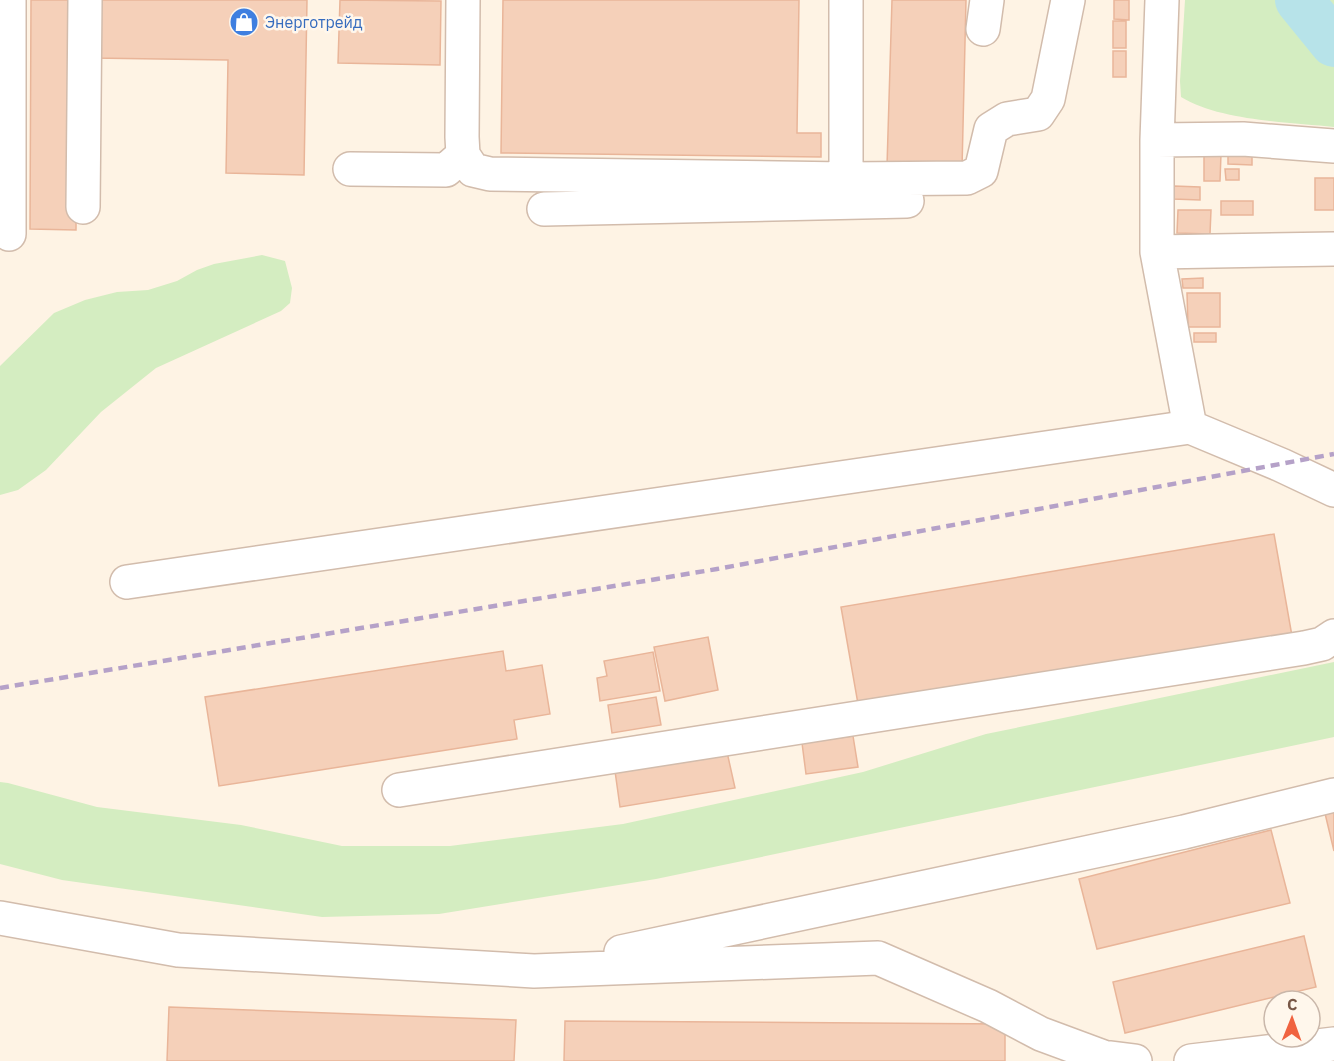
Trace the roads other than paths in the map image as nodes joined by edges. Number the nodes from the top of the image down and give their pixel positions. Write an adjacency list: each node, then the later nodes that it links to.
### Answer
1 (9, 0): 15 (lane)
2 (85, 0): 13 (lane)
3 (463, 0): 9 (lane)
4 (846, 0): 12 (lane)
5 (1068, 0): 11 (lane)
6 (1162, 0): 7 (lane)
7 (1157, 140): 8 (lane); 17 (lane)
8 (1334, 146)
9 (463, 155): 10 (lane); 12 (lane)
10 (350, 169)
11 (981, 171): 12 (lane); 14 (lane)
12 (846, 179)
13 (83, 207)
14 (544, 210)
15 (9, 234)
16 (1334, 249): 17 (lane)
17 (1157, 252): 18 (lane)
18 (1190, 428): 19 (lane); 20 (lane)
19 (1334, 490)
20 (127, 582)
21 (1334, 636): 22 (lane)
22 (399, 790)
23 (1334, 795): 25 (lane)
24 (0, 918): 25 (lane)
25 (534, 971): 27 (lane)
26 (1334, 1044): 28 (lane)
27 (1135, 1061)
28 (1191, 1061)

